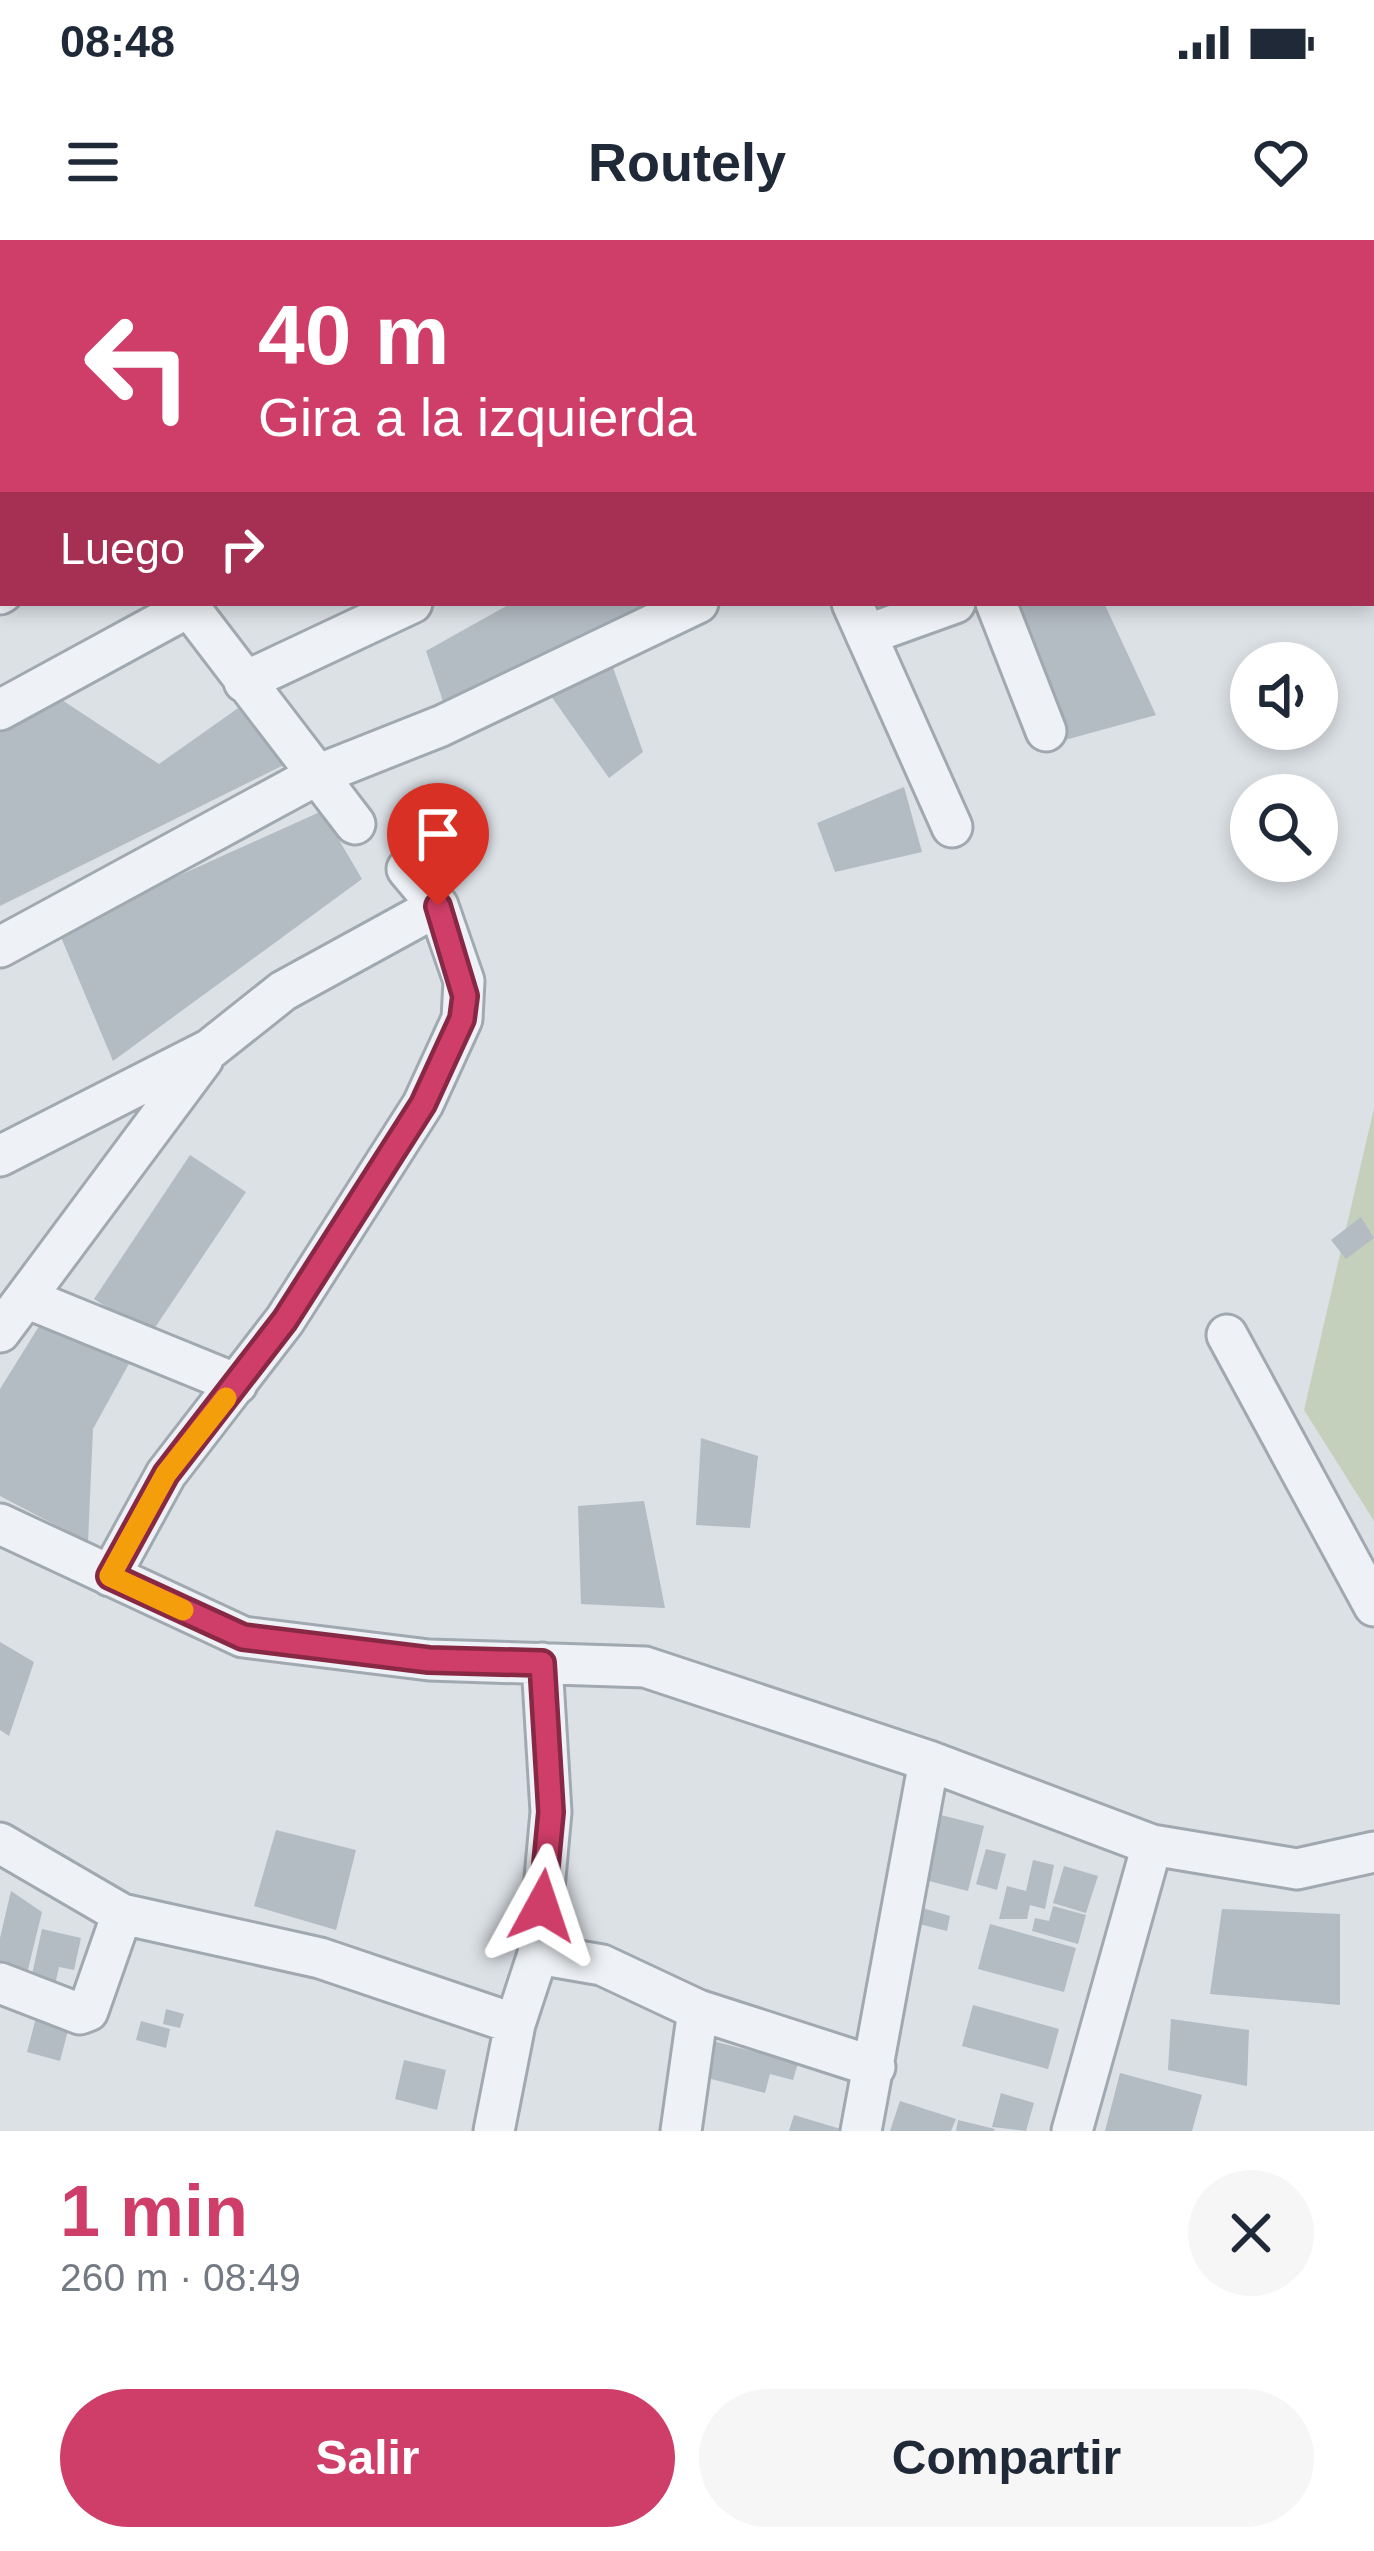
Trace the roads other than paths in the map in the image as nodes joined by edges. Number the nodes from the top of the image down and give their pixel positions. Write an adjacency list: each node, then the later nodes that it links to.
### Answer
1 (186, 606): 9 (street)
2 (189, 606): 8 (street)
3 (406, 606): 8 (street)
4 (692, 606): 11 (street)
5 (937, 606): 7 (street)
6 (997, 606): 10 (street)
7 (859, 619): 13 (street)
8 (244, 682): 11 (street)
9 (0, 710)
10 (1046, 731)
11 (315, 776): 12 (street); 16 (street)
12 (355, 824)
13 (952, 827)
14 (407, 869): 15 (street)
15 (438, 906): 17 (street); 22 (street)
16 (0, 947)
17 (210, 1049): 18 (street); 19 (street)
18 (0, 1156)
19 (26, 1298): 20 (street); 22 (street)
20 (0, 1332)
21 (1227, 1335): 25 (street)
22 (237, 1384): 24 (street)
23 (0, 1524): 24 (street)
24 (110, 1576): 26 (street)
25 (1374, 1606)
26 (542, 1663): 27 (street); 32 (street)
27 (929, 1761): 29 (street); 36 (street)
28 (0, 1843): 31 (street)
29 (1152, 1845): 30 (street); 40 (street)
30 (1374, 1852)
31 (122, 1914): 33 (street); 35 (street)
32 (538, 1954): 34 (street); 35 (street)
33 (0, 1983)
34 (698, 2010): 36 (street); 38 (street)
35 (515, 2024): 37 (street)
36 (875, 2067): 39 (street)
37 (494, 2131)
38 (681, 2131)
39 (861, 2131)
40 (1072, 2131)

